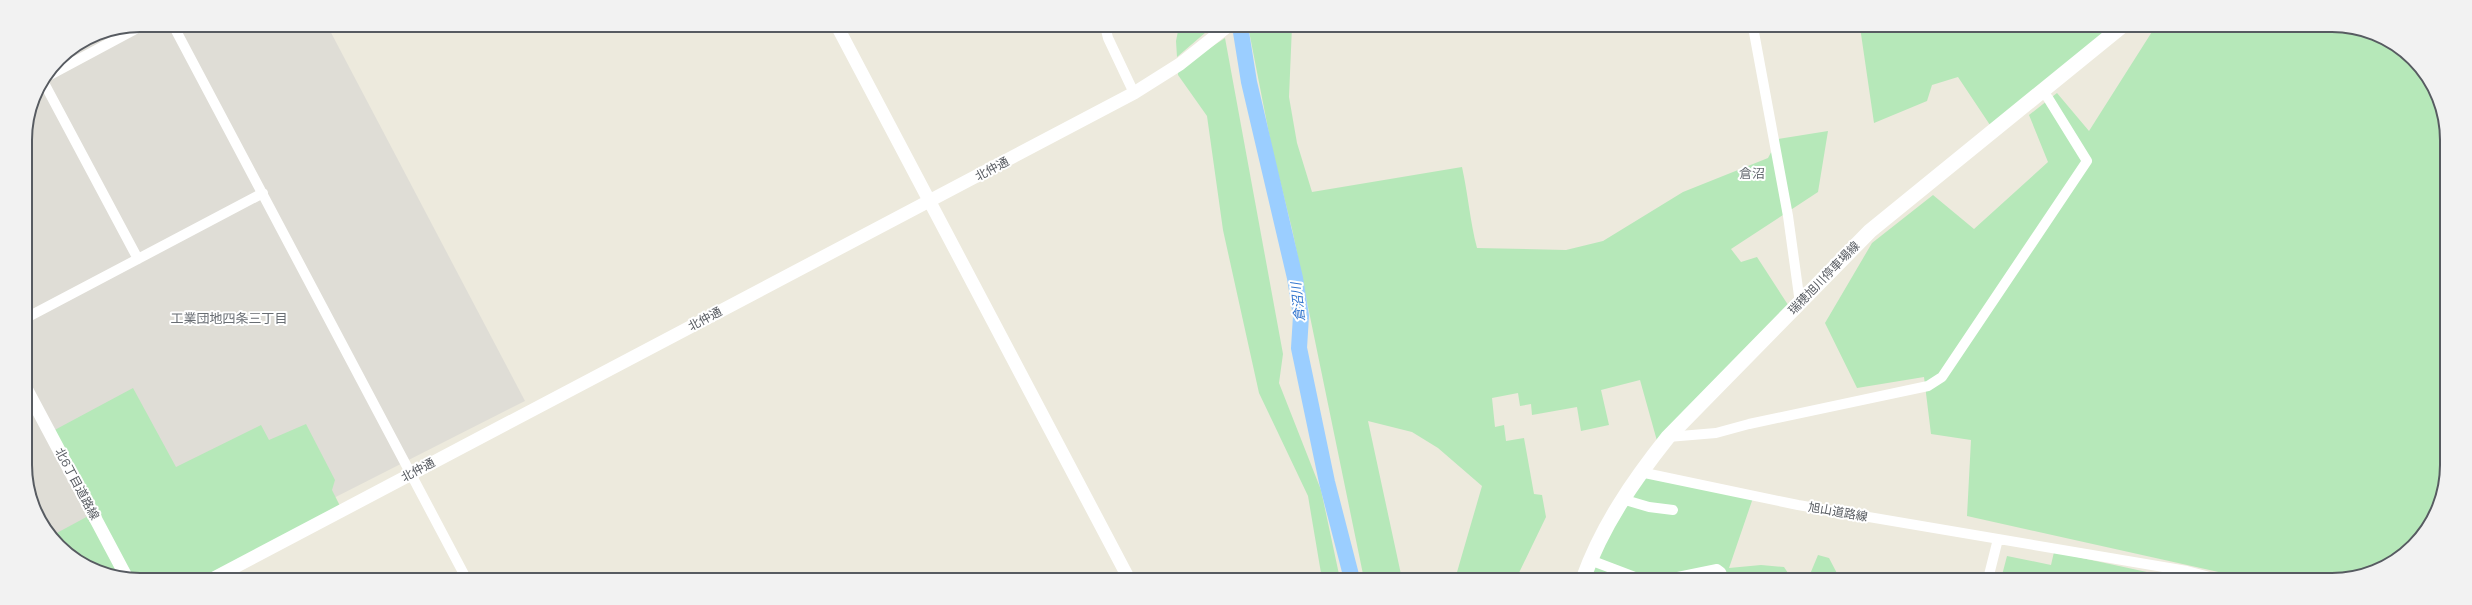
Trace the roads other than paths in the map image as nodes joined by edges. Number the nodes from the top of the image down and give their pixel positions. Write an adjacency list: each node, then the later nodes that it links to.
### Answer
1 (177, 32): 12 (street)
2 (840, 32): 13 (street)
3 (1106, 32): 11 (street)
4 (1221, 32): 11 (street, 北仲通)
5 (1754, 32): 15 (street)
6 (2115, 32): 10 (main road, 瑞穂旭川停車場線)
7 (129, 33): 8 (street)
8 (57, 71)
9 (46, 87): 14 (street)
10 (2042, 92): 15 (main road, 瑞穂旭川停車場線); 18 (street)
11 (1134, 93): 13 (street, 北仲通)
12 (263, 193): 14 (street); 20 (street)
13 (930, 202): 20 (street, 北仲通); 28 (street)
14 (138, 259): 16 (street)
15 (1800, 303): 18 (main road, 瑞穂旭川停車場線)
16 (32, 315)
17 (32, 399): 25 (street, 北6丁目道路線)
18 (1668, 437): 19 (main road, 瑞穂旭川停車場線)
19 (1640, 472): 21 (main road, 瑞穂旭川停車場線); 23 (street, 旭山道路線)
20 (412, 474): 26 (street, 北仲通); 27 (street)
21 (1622, 499): 22 (street); 24 (main road, 瑞穂旭川停車場線)
22 (1673, 510)
23 (1998, 539): 33 (street); 34 (street, 旭山道路線)
24 (1590, 560): 29 (main road, 瑞穂旭川停車場線); 30 (street)
25 (123, 572)
26 (224, 573)
27 (463, 573)
28 (1125, 573)
29 (1585, 573)
30 (1624, 573)
31 (1697, 573): 32 (street)
32 (1721, 573)
33 (1990, 573)
34 (2195, 573)

